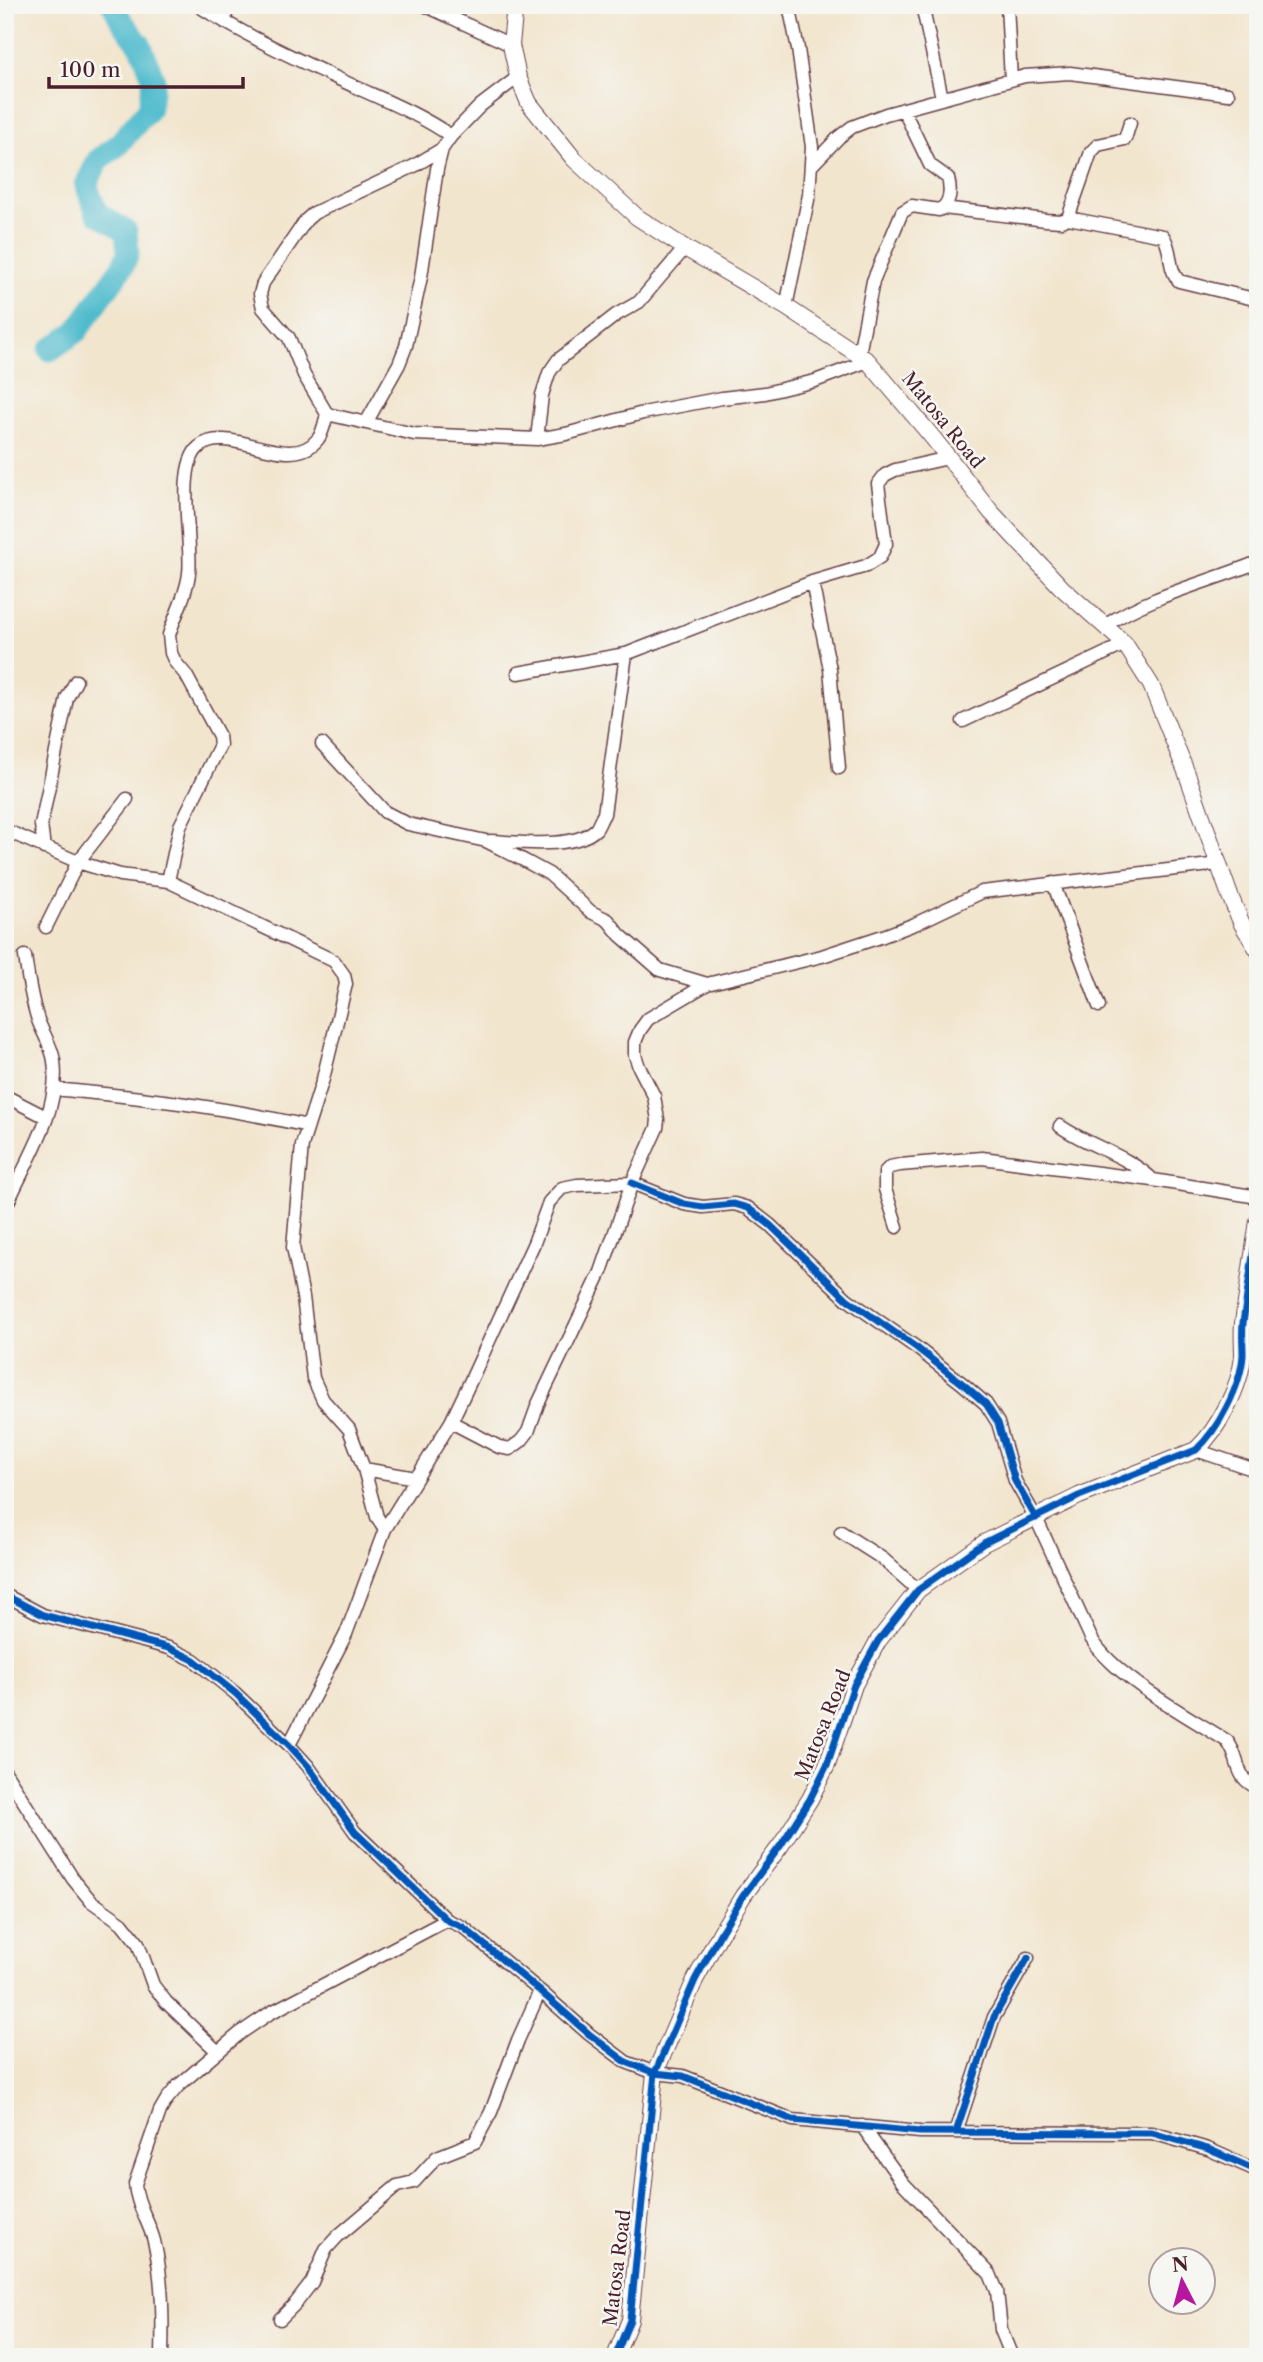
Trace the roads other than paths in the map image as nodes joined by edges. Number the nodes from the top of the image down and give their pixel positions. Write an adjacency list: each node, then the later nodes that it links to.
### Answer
1 (197, 5): 8 (street)
2 (227, 5): 8 (street)
3 (424, 5): 9 (street)
4 (515, 5): 9 (street, Matosa Road)
5 (789, 5): 18 (street)
6 (922, 5): 13 (street)
7 (1007, 5): 11 (street)
8 (225, 22): 16 (street)
9 (511, 45): 10 (street, Matosa Road)
10 (518, 77): 16 (street); 21 (street, Matosa Road)
11 (1011, 79): 12 (street); 13 (street)
12 (1228, 94)
13 (942, 98): 14 (street)
14 (903, 109): 18 (street); 19 (street)
15 (1130, 123): 20 (street)
16 (451, 136): 17 (street)
17 (442, 149): 25 (street); 26 (street)
18 (812, 166): 23 (street)
19 (943, 208): 20 (street); 24 (street)
20 (1068, 218): 22 (street)
21 (685, 248): 23 (street, Matosa Road); 27 (street)
22 (1258, 300)
23 (786, 307): 24 (street, Matosa Road)
24 (863, 357): 27 (street); 28 (street, Matosa Road)
25 (327, 414): 26 (street); 45 (street)
26 (366, 423): 27 (street)
27 (537, 439)
28 (948, 458): 30 (street); 31 (street, Matosa Road)
29 (1258, 562): 31 (street)
30 (812, 582): 33 (street); 38 (street)
31 (1106, 625): 32 (street, Matosa Road)
32 (1125, 643): 36 (street); 44 (street, Matosa Road)
33 (626, 654): 34 (street); 41 (street)
34 (518, 673)
35 (76, 681): 42 (street)
36 (963, 721)
37 (322, 744): 41 (street)
38 (839, 768)
39 (127, 799): 43 (street)
40 (5, 830): 42 (street)
41 (486, 841): 50 (street)
42 (44, 848): 43 (street)
43 (78, 862): 45 (street); 47 (street)
44 (1219, 864): 46 (street); 48 (street, Matosa Road)
45 (167, 881): 55 (street)
46 (1053, 883): 50 (street); 51 (street)
47 (46, 927)
48 (1258, 950)
49 (24, 956): 52 (street)
50 (707, 984): 58 (street)
51 (1099, 1006)
52 (54, 1088): 54 (street); 55 (street)
53 (5, 1096): 54 (street)
54 (46, 1117): 60 (street)
55 (308, 1126): 65 (street)
56 (1060, 1126): 57 (street)
57 (1153, 1180): 59 (street); 62 (street)
58 (632, 1182): 63 (street); 63 (street); 68 (street)
59 (1258, 1197)
60 (5, 1209)
61 (1258, 1221): 64 (street)
62 (897, 1227)
63 (451, 1422): 67 (street)
64 (1196, 1450): 66 (street); 68 (street, Matosa Road)
65 (364, 1469): 67 (street); 69 (street)
66 (1258, 1471)
67 (415, 1478): 69 (street)
68 (1035, 1518): 71 (street, Matosa Road); 75 (street)
69 (385, 1529): 73 (street)
70 (841, 1532): 71 (street)
71 (918, 1590): 80 (street, Matosa Road)
72 (5, 1595): 73 (street)
73 (289, 1745): 76 (street)
74 (5, 1772): 79 (street)
75 (1258, 1788)
76 (447, 1920): 78 (street); 79 (street)
77 (1028, 1958): 82 (street)
78 (540, 1991): 80 (street); 84 (street)
79 (218, 2052): 85 (street)
80 (655, 2073): 81 (street); 86 (street, Matosa Road)
81 (862, 2126): 82 (street); 87 (street)
82 (956, 2132): 83 (street)
83 (1258, 2171)
84 (280, 2319)
85 (162, 2357)
86 (615, 2357)
87 (1012, 2357)

